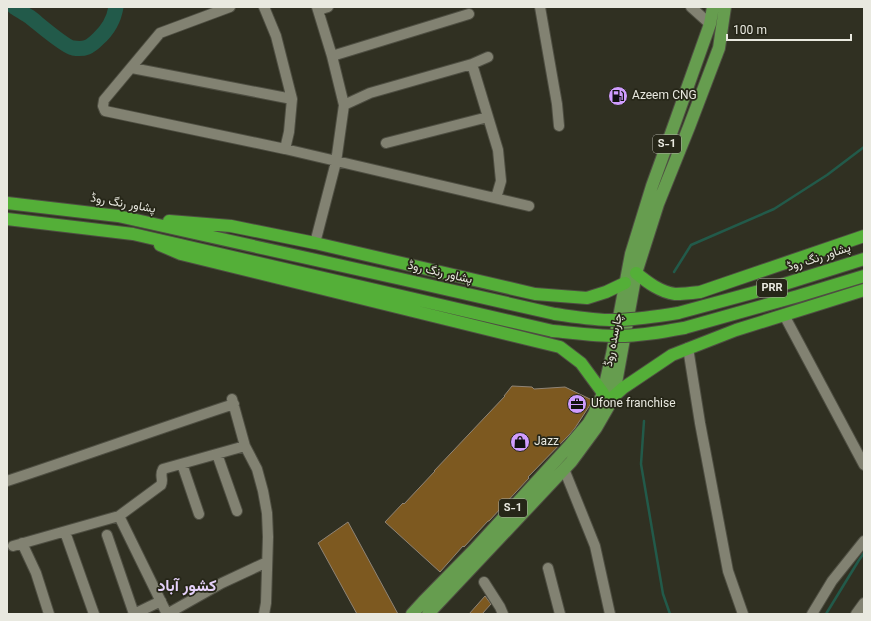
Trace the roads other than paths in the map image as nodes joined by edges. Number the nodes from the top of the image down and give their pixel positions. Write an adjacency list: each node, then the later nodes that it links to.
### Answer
1 (230, 7): 13 (street)
2 (264, 7): 14 (street)
3 (540, 7): 17 (street)
4 (691, 7): 9 (street)
5 (713, 7): 9 (main road, چارسدہ روڈ / S-1)
6 (725, 7): 30 (main road, چارسدہ روڈ / S-1)
7 (321, 8): 10 (street)
8 (469, 14): 10 (street)
9 (710, 24): 32 (main road, چارسدہ روڈ / S-1)
10 (332, 56): 15 (street)
11 (488, 57): 12 (street)
12 (472, 64): 15 (street); 16 (street)
13 (132, 68): 14 (street); 19 (street)
14 (292, 99): 19 (street)
15 (344, 105): 20 (street)
16 (488, 117): 18 (street); 21 (street)
17 (559, 126)
18 (386, 143)
19 (285, 149): 20 (street)
20 (336, 162): 21 (street); 28 (street)
21 (496, 198): 23 (street)
22 (7, 203): 24 (highway, پشاور رنگ روڈ)
23 (529, 206)
24 (118, 216): 28 (highway); 29 (highway, پشاور رنگ روڈ / PRR, bridge)
25 (7, 219): 26 (highway)
26 (133, 234): 31 (highway, PRR, bridge); 36 (highway)
27 (864, 236): 30 (highway)
28 (314, 243): 32 (highway)
29 (864, 259)
30 (636, 273): 36 (main road, چارسدہ روڈ / S-1)
31 (864, 276)
32 (625, 283): 36 (main road, چارسدہ روڈ / S-1)
33 (864, 290): 34 (highway)
34 (784, 315): 35 (highway); 40 (street)
35 (688, 348): 36 (highway); 64 (street)
36 (608, 395): 41 (main road, چارسدہ روڈ / S-1); 60 (main road, چارسدہ روڈ / S-1)
37 (245, 446): 38 (street); 42 (street); 49 (street)
38 (217, 454): 39 (street); 43 (street)
39 (182, 464): 44 (street); 45 (street)
40 (864, 465)
41 (564, 469): 61 (main road, چارسدہ روڈ / S-1); 63 (street)
42 (7, 481)
43 (237, 510)
44 (199, 514)
45 (119, 516): 46 (street); 52 (street)
46 (65, 532): 55 (street); 56 (street)
47 (107, 535): 57 (street)
48 (864, 541): 65 (street)
49 (267, 562): 58 (street); 59 (street)
50 (548, 568): 62 (street)
51 (484, 582): 54 (street)
52 (160, 602): 57 (street); 58 (street)
53 (864, 603): 66 (street)
54 (498, 612)
55 (49, 614)
56 (94, 614)
57 (134, 614)
58 (167, 614)
59 (264, 614)
60 (412, 614)
61 (428, 614)
62 (560, 614)
63 (610, 614)
64 (743, 614)
65 (812, 614)
66 (856, 614)

